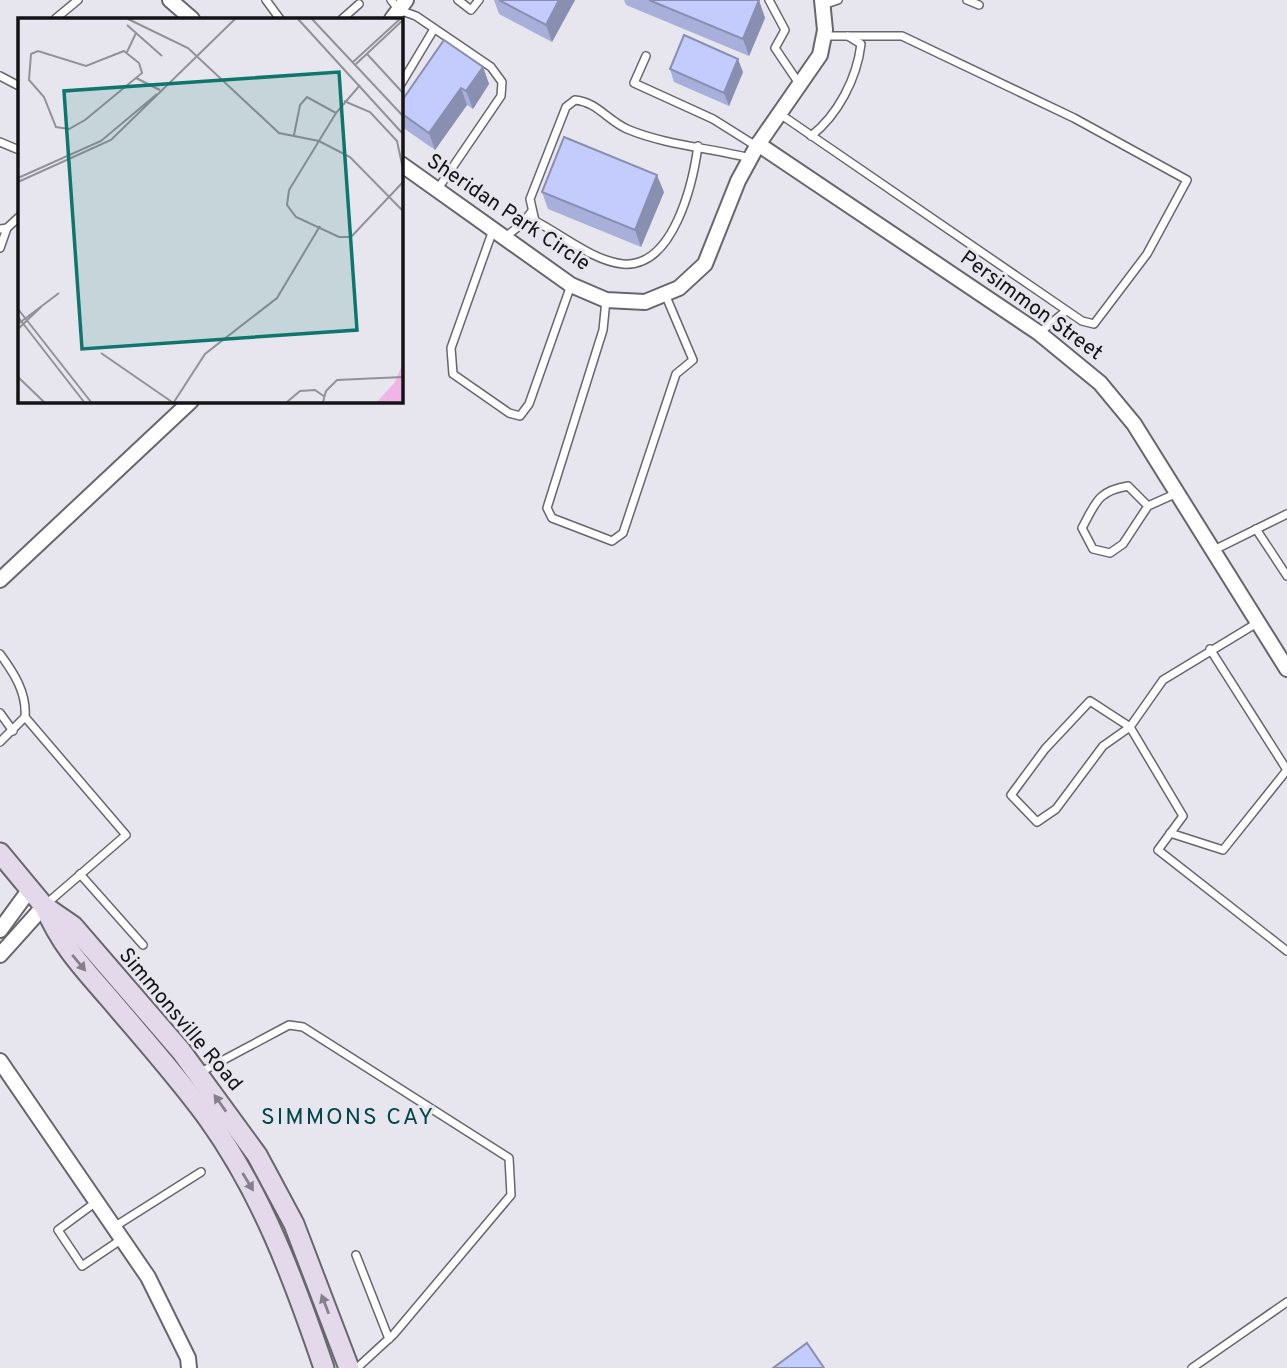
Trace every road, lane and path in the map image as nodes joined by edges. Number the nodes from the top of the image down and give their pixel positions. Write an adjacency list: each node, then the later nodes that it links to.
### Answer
1 (78, 0): 13 (lane)
2 (170, 0): 14 (street)
3 (266, 0): 15 (lane)
4 (458, 0): 5 (lane)
5 (479, 0)
6 (769, 0): 24 (lane)
7 (838, 0): 9 (lane)
8 (967, 0): 11 (lane)
9 (822, 3): 18 (street, Sheridan Park Circle)
10 (359, 4): 16 (lane)
11 (979, 5)
12 (397, 7): 17 (lane)
13 (56, 18)
14 (191, 18)
15 (279, 18)
16 (343, 18)
17 (434, 29): 22 (lane); 32 (lane)
18 (824, 36): 19 (lane); 24 (street, Sheridan Park Circle)
19 (848, 36): 26 (lane); 41 (lane)
20 (646, 56): 30 (lane)
21 (0, 76): 23 (lane)
22 (402, 83)
23 (18, 85)
24 (800, 85): 25 (street, Sheridan Park Circle)
25 (780, 114): 26 (lane); 30 (street, Sheridan Park Circle)
26 (811, 136): 41 (lane)
27 (0, 142): 29 (lane)
28 (698, 146): 30 (lane); 33 (lane); 33 (lane)
29 (18, 150)
30 (755, 150): 39 (street, Sheridan Park Circle); 42 (street, Persimmon Street)
31 (402, 165): 32 (street, Sheridan Park Circle)
32 (437, 190): 36 (street, Sheridan Park Circle)
33 (532, 211): 36 (lane)
34 (18, 218): 35 (lane)
35 (3, 229): 37 (lane)
36 (499, 234): 38 (street, Sheridan Park Circle); 38 (lane)
37 (0, 248)
38 (571, 285): 40 (street, Sheridan Park Circle)
39 (665, 294): 40 (street, Sheridan Park Circle); 40 (lane)
40 (606, 300)
41 (1066, 311): 42 (lane)
42 (1039, 333): 44 (street, Persimmon Street)
43 (190, 402): 50 (street)
44 (1177, 492): 45 (lane); 48 (street, Persimmon Street)
45 (1149, 506): 45 (lane)
46 (1287, 514): 47 (lane)
47 (1256, 529): 48 (lane); 49 (lane)
48 (1214, 550): 51 (street, Persimmon Street)
49 (1287, 576)
50 (0, 580)
51 (1257, 622): 52 (lane); 54 (street, Persimmon Street)
52 (1210, 649): 57 (lane); 60 (lane)
53 (0, 654): 56 (lane)
54 (1287, 669)
55 (0, 713): 58 (lane)
56 (25, 717): 58 (lane); 63 (lane)
57 (1130, 727): 57 (lane); 61 (lane)
58 (13, 730): 59 (lane)
59 (0, 742)
60 (1287, 770): 61 (lane)
61 (1170, 833): 68 (lane)
62 (0, 853): 64 (street, Simmonsville Road)
63 (80, 874): 65 (lane); 67 (lane)
64 (30, 889): 65 (street, Simmonsville Road); 66 (street)
65 (44, 906): 69 (street); 71 (street, Simmonsville Road); 72 (street, Simmonsville Road, one-way to 72)
66 (0, 930)
67 (143, 945)
68 (1287, 950)
69 (0, 955)
70 (0, 1062): 74 (street)
71 (199, 1073): 72 (lane); 78 (lane); 81 (street, Simmonsville Road, one-way to 71)
72 (184, 1088): 80 (street, Simmonsville Road, one-way to 80)
73 (201, 1172): 75 (lane)
74 (98, 1201): 75 (street); 75 (lane)
75 (118, 1233): 79 (street)
76 (356, 1255): 78 (lane)
77 (1287, 1302): 83 (lane)
78 (389, 1339): 82 (lane)
79 (189, 1368)
80 (324, 1368)
81 (349, 1368)
82 (357, 1368)
83 (1192, 1368)

